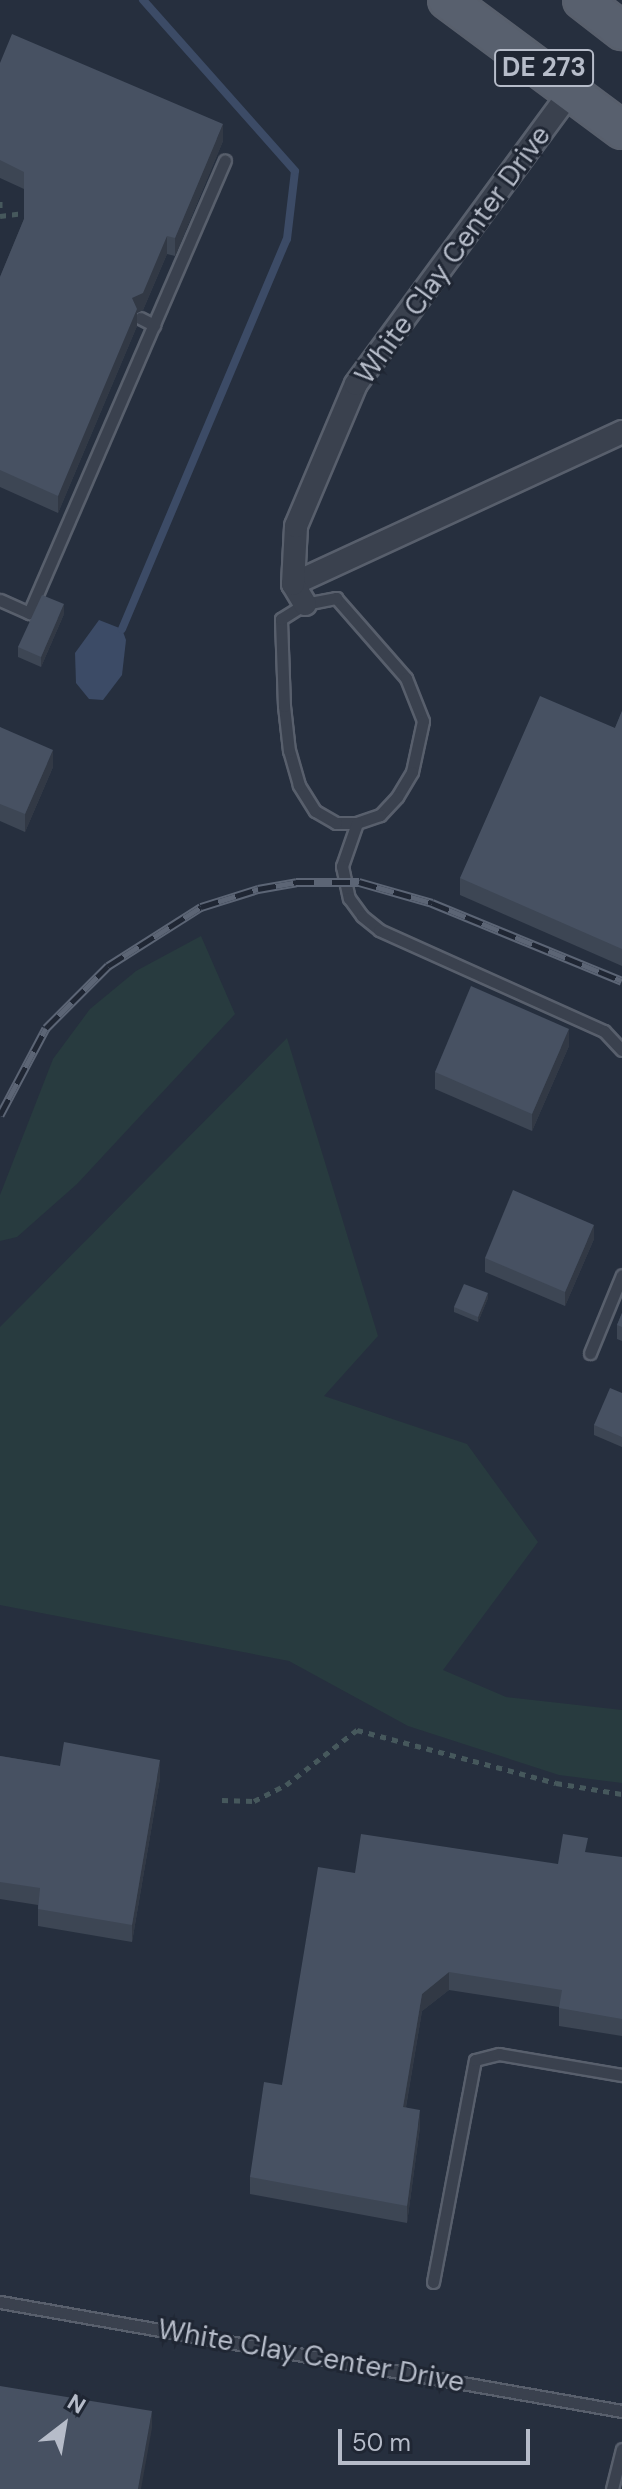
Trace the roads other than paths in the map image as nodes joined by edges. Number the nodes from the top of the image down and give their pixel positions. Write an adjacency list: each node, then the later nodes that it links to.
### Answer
1 (447, 0): 6 (main road, DE 273)
2 (582, 0): 5 (main road, DE 273)
3 (615, 0): 4 (main road)
4 (622, 6)
5 (622, 31)
6 (573, 89): 7 (main road, DE 273); 12 (street, White Clay Center Drive)
7 (622, 130)
8 (225, 161): 10 (lane)
9 (140, 318): 10 (lane)
10 (154, 325): 13 (lane)
11 (622, 432): 12 (street)
12 (293, 584): 14 (street)
13 (0, 600)
14 (305, 604): 15 (lane); 15 (lane)
15 (357, 823): 16 (lane)
16 (622, 1050)
17 (622, 1275): 18 (lane)
18 (590, 1353)
19 (622, 2075): 20 (lane)
20 (433, 2282)
21 (0, 2302): 22 (lane, White Clay Center Drive)
22 (622, 2411)
23 (622, 2449): 24 (lane)
24 (612, 2489)

